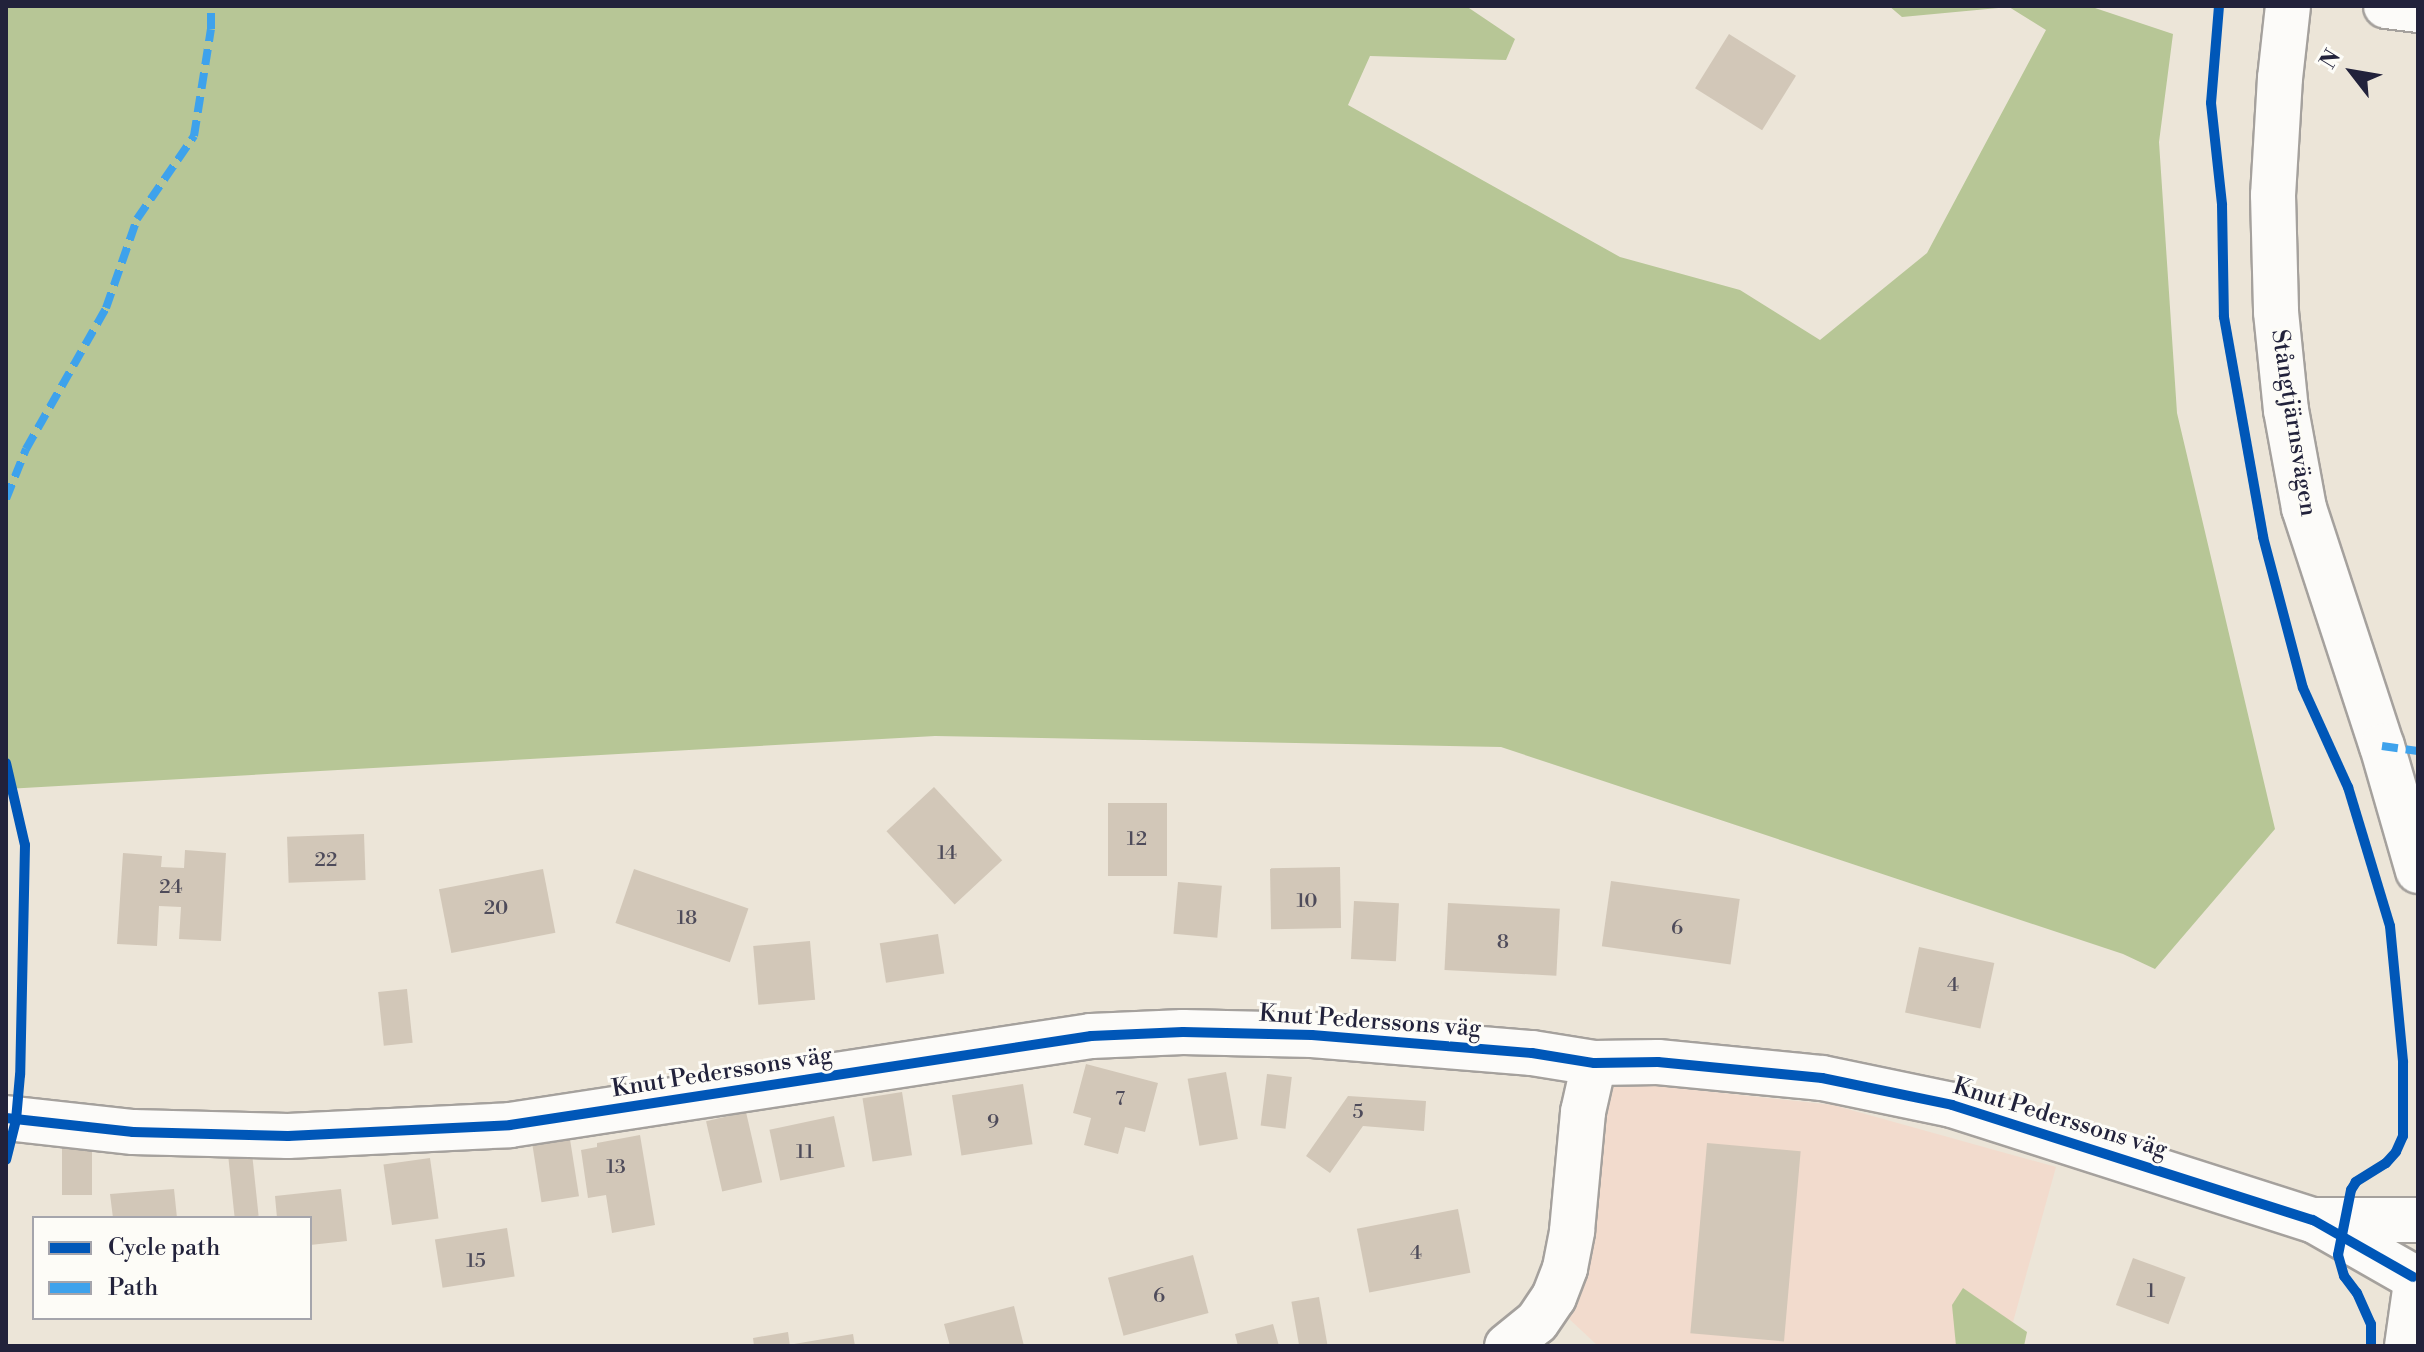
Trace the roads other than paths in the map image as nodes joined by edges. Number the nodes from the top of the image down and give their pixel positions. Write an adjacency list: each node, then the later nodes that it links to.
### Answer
1 (2288, 6): 4 (street, Stångtjärnsvägen)
2 (2386, 6): 3 (street)
3 (2418, 10)
4 (2418, 871)
5 (1594, 1063): 6 (street, Knut Pederssons väg); 7 (street, Knut Pederssons väg); 10 (street)
6 (6, 1118)
7 (2313, 1220): 8 (street, Knut Pederssons väg); 9 (street, Knut Pederssons väg)
8 (2418, 1222): 9 (street)
9 (2416, 1282): 11 (street)
10 (1507, 1346)
11 (2407, 1346)

